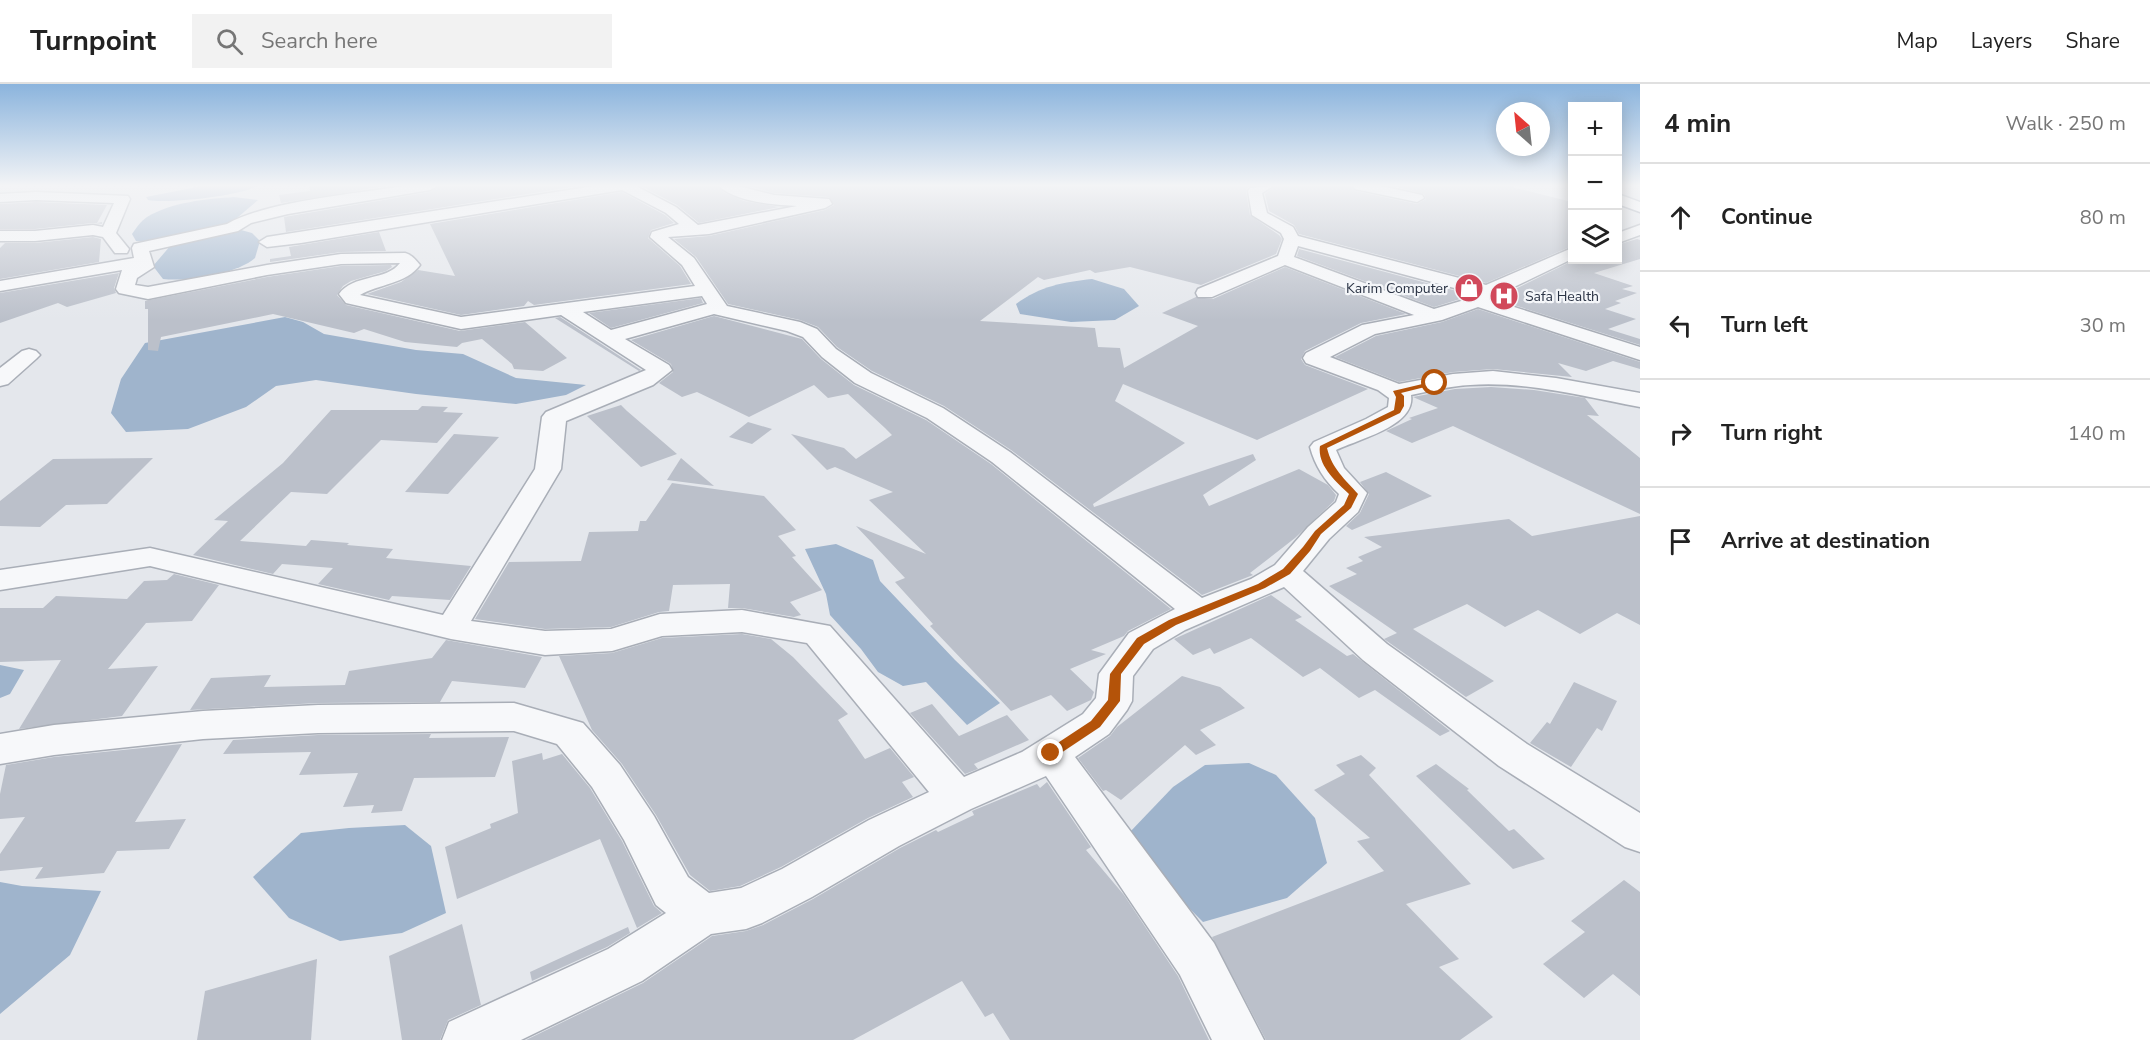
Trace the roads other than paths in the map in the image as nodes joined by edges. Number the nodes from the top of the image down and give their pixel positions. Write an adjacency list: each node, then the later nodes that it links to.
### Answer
1 (87, 231): 11 (street)
2 (96, 231): 10 (street)
3 (220, 231): 17 (street)
4 (251, 231): 14 (street)
5 (350, 231): 14 (street)
6 (672, 231): 7 (street); 23 (street)
7 (679, 231)
8 (1287, 231): 13 (street)
9 (1638, 231): 12 (street)
10 (108, 233): 17 (street)
11 (0, 236)
12 (1622, 236)
13 (1292, 239): 16 (street); 21 (street)
14 (267, 242): 18 (street)
15 (1568, 255): 21 (street)
16 (1285, 259): 20 (street); 25 (street)
17 (131, 269): 18 (street); 19 (street); 22 (street)
18 (267, 270): 24 (street)
19 (0, 286)
20 (1204, 293)
21 (1481, 295): 25 (street); 27 (street)
22 (39, 296)
23 (713, 298): 24 (street); 26 (street); 34 (street)
24 (567, 310): 26 (street)
25 (1435, 316): 30 (street)
26 (609, 337): 35 (street)
27 (1640, 354)
28 (29, 355): 29 (street)
29 (0, 379)
30 (1395, 392): 31 (street); 32 (street)
31 (1640, 400)
32 (1286, 572): 34 (street); 39 (street)
33 (0, 580): 35 (street)
34 (1198, 611): 37 (street)
35 (451, 628): 38 (street)
36 (0, 749): 40 (street)
37 (1051, 753): 38 (street); 42 (street)
38 (957, 797): 40 (street)
39 (1640, 834)
40 (702, 915): 41 (street)
41 (467, 1040)
42 (1239, 1040)

